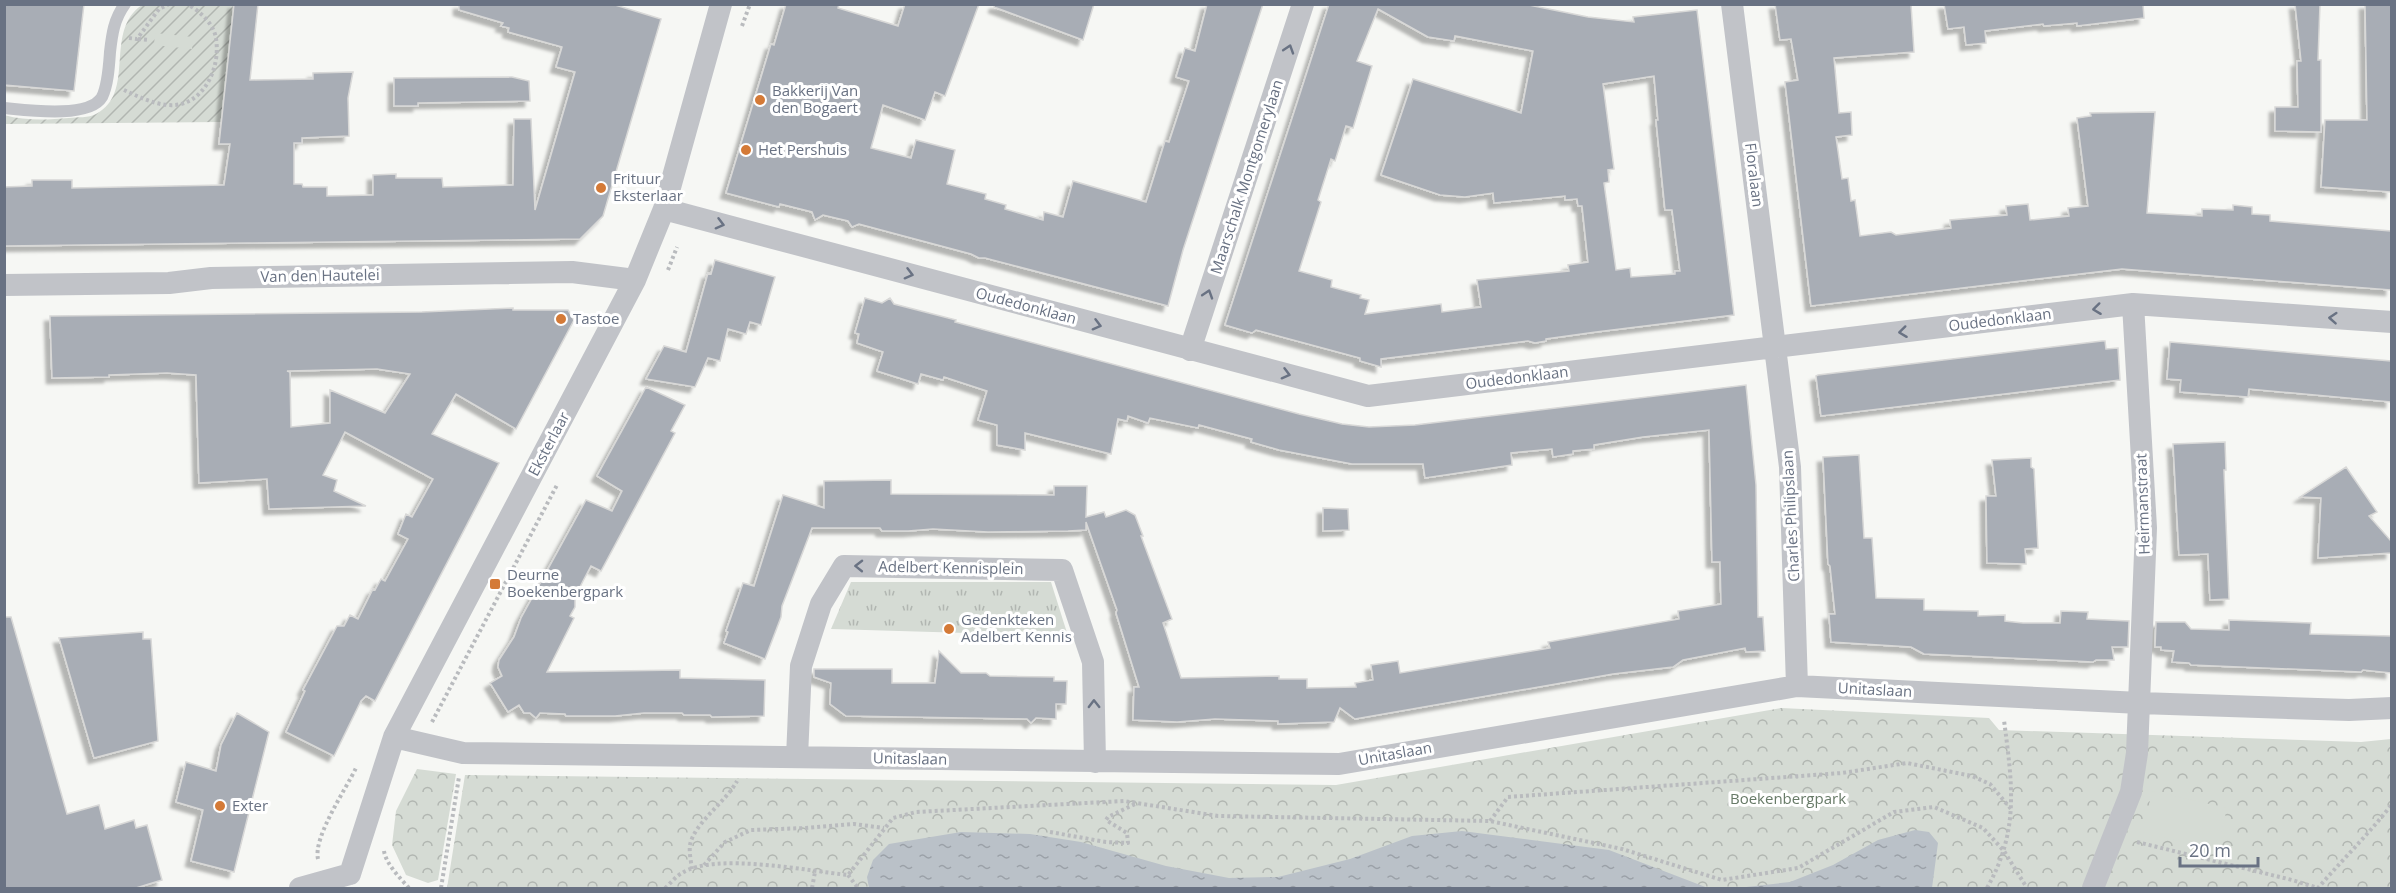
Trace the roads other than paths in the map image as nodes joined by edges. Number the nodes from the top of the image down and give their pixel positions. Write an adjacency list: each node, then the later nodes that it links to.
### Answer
1 (125, 4): 5 (lane)
2 (720, 4): 6 (street, Eksterlaar)
3 (1303, 4): 12 (street, Maarschalk Montgomerylaan, one-way to 3)
4 (1732, 4): 11 (street, Floralaan)
5 (4, 108)
6 (664, 209): 7 (street, Eksterlaar); 12 (street, Oudedonklaan, one-way to 12)
7 (635, 280): 8 (street, Van den Hautelei); 16 (street, Eksterlaar)
8 (4, 285)
9 (2133, 304): 10 (street, Oudedonklaan, one-way to 9); 11 (street, Oudedonklaan, one-way to 11); 14 (street, Heirmanstraat)
10 (2391, 322)
11 (1776, 346): 12 (street, Oudedonklaan, one-way to 11); 13 (street, Charles Philipslaan)
12 (1190, 350)
13 (1797, 686): 14 (street, Unitaslaan); 18 (street, Unitaslaan)
14 (2140, 704): 15 (street, Unitaslaan); 21 (street, Heirmanstraat)
15 (2391, 708)
16 (394, 737): 17 (street, Unitaslaan); 19 (street, Eksterlaar)
17 (797, 757): 18 (street, Unitaslaan); 18 (street, Adelbert Kennisplein, one-way to 17)
18 (1095, 762)
19 (356, 881): 20 (street)
20 (300, 888)
21 (2093, 888)

